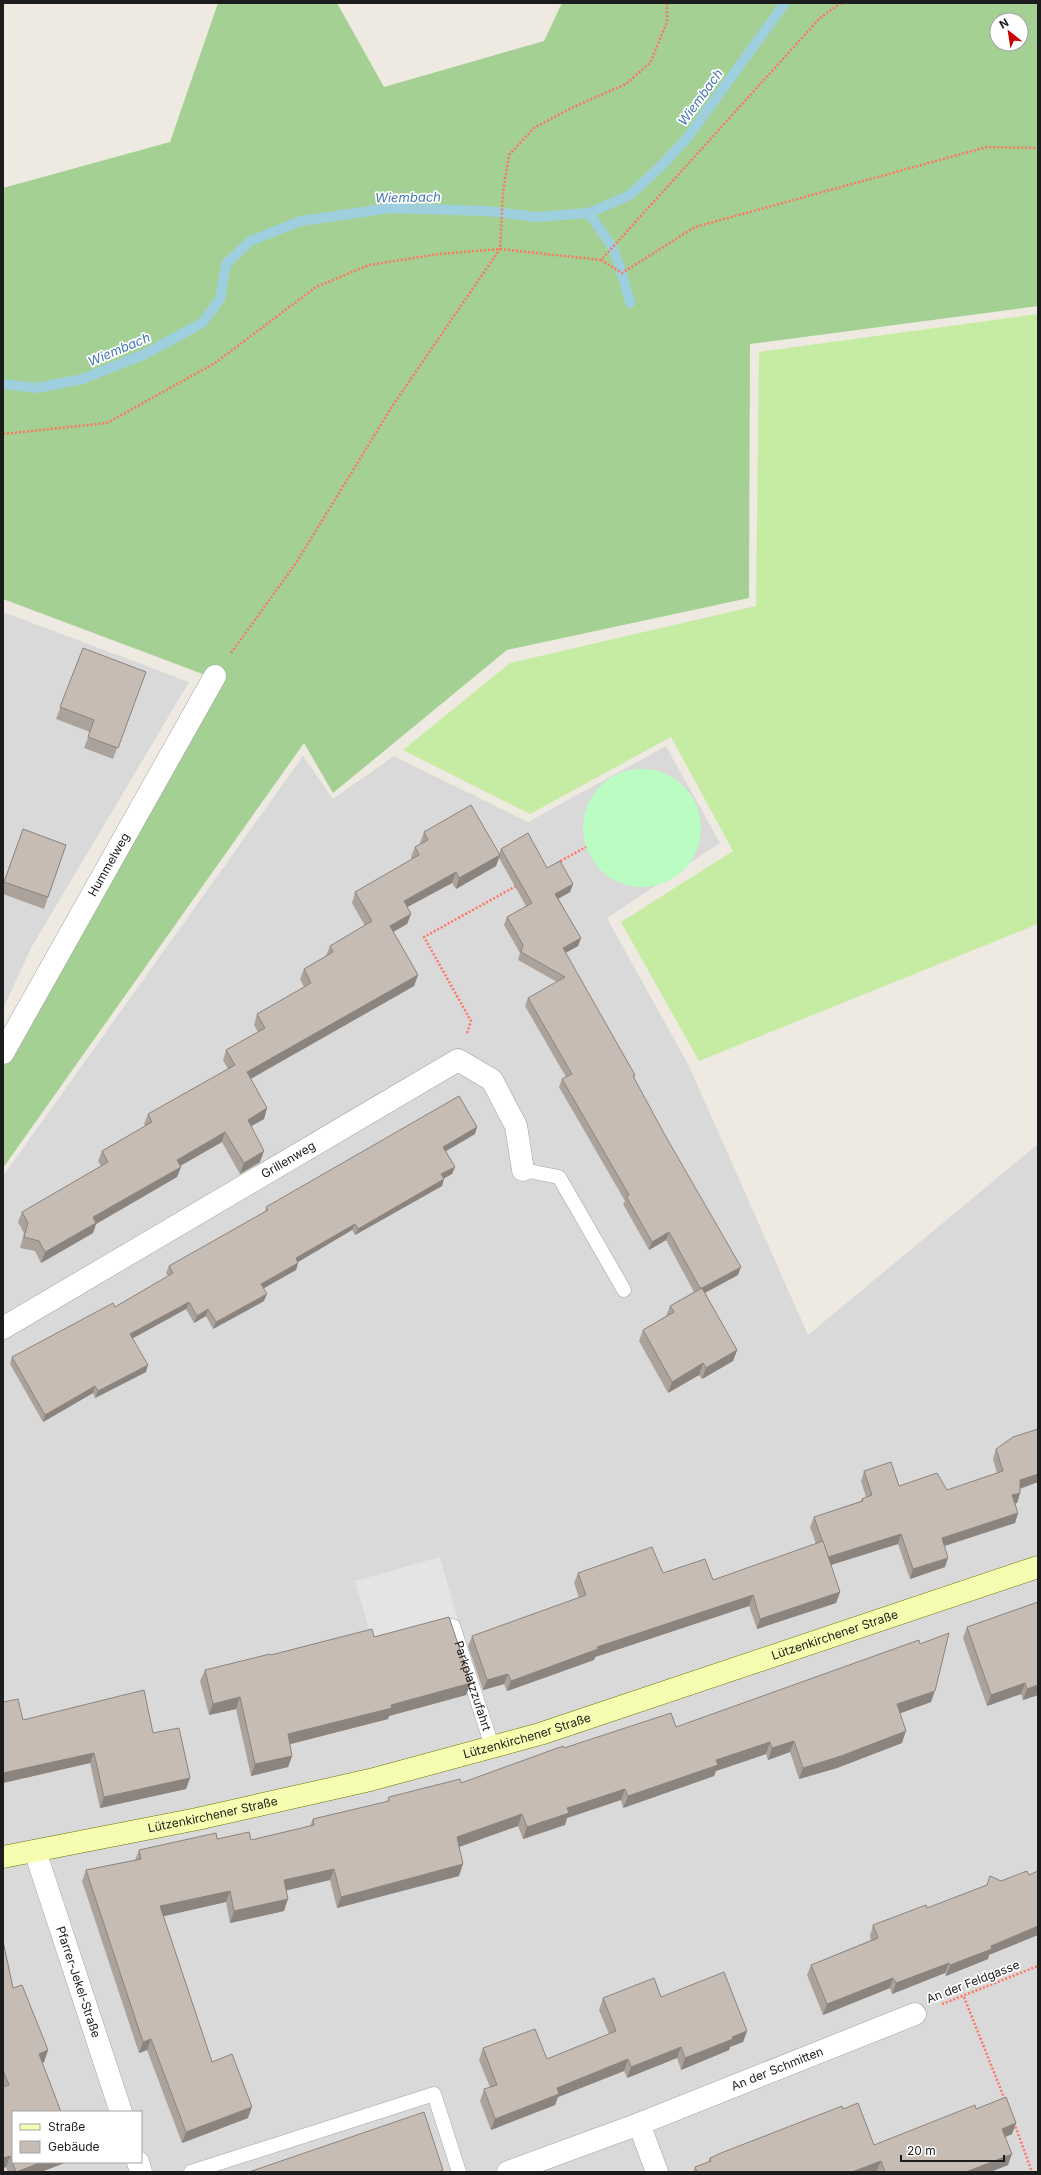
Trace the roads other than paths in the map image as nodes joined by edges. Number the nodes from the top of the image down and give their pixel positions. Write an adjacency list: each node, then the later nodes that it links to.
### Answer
1 (215, 676): 2 (street, Hummelweg)
2 (3, 1053)
3 (523, 1170): 4 (lane); 5 (street, Grillenweg)
4 (624, 1290)
5 (3, 1328)
6 (1038, 1567): 8 (main road, Lützenkirchener Straße)
7 (453, 1626): 8 (lane, Parkplatzzufahrt)
8 (492, 1746): 9 (main road, Lützenkirchener Straße)
9 (36, 1851): 10 (main road, Lützenkirchener Straße); 12 (street, Pfarrer-Jekel-Straße)
10 (3, 1857)
11 (915, 2014): 13 (street, An der Schmitten)
12 (121, 2111)
13 (639, 2124): 16 (street, An der Schmitten); 17 (street)
14 (191, 2172): 15 (lane)
15 (459, 2172)
16 (508, 2172)
17 (657, 2172)

